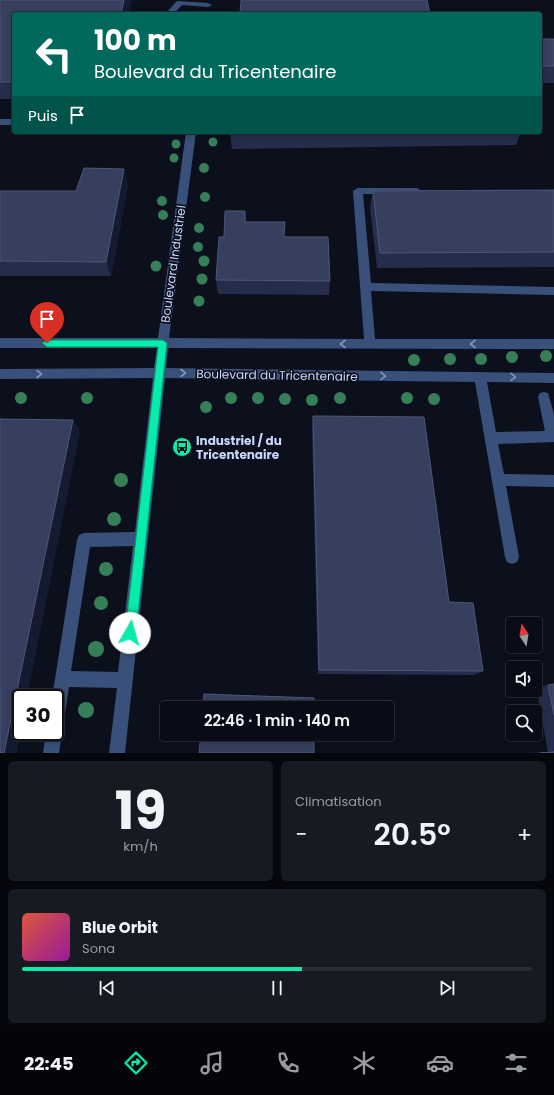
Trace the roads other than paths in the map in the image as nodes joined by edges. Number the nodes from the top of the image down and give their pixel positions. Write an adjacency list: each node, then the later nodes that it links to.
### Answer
1 (179, 2): 2 (street); 3 (street)
2 (208, 2): 4 (street)
3 (171, 12)
4 (207, 12)
5 (0, 122): 6 (street)
6 (12, 122)
7 (191, 134): 12 (street, Boulevard Industriel)
8 (428, 191): 9 (street)
9 (366, 288): 10 (street); 13 (street)
10 (554, 291)
11 (0, 343): 12 (street)
12 (163, 343): 13 (street, one-way to 12); 15 (street, Boulevard Industriel)
13 (370, 344): 14 (street, one-way to 13)
14 (554, 344)
15 (159, 373): 16 (street, Boulevard du Tricentenaire, one-way to 15); 17 (street, Boulevard du Tricentenaire, one-way to 17); 23 (street, Boulevard Industriel)
16 (0, 374)
17 (480, 377): 18 (street, Boulevard du Tricentenaire, one-way to 18); 20 (street)
18 (554, 378)
19 (544, 397): 20 (street)
20 (492, 438): 21 (street)
21 (499, 480): 22 (street); 24 (street)
22 (554, 481)
23 (141, 539): 25 (street); 26 (street, Boulevard Industriel)
24 (512, 557)
25 (62, 679): 26 (street); 27 (street)
26 (125, 680): 30 (street, Boulevard Industriel)
27 (61, 689)
28 (53, 741): 29 (street)
29 (51, 753)
30 (117, 753)

